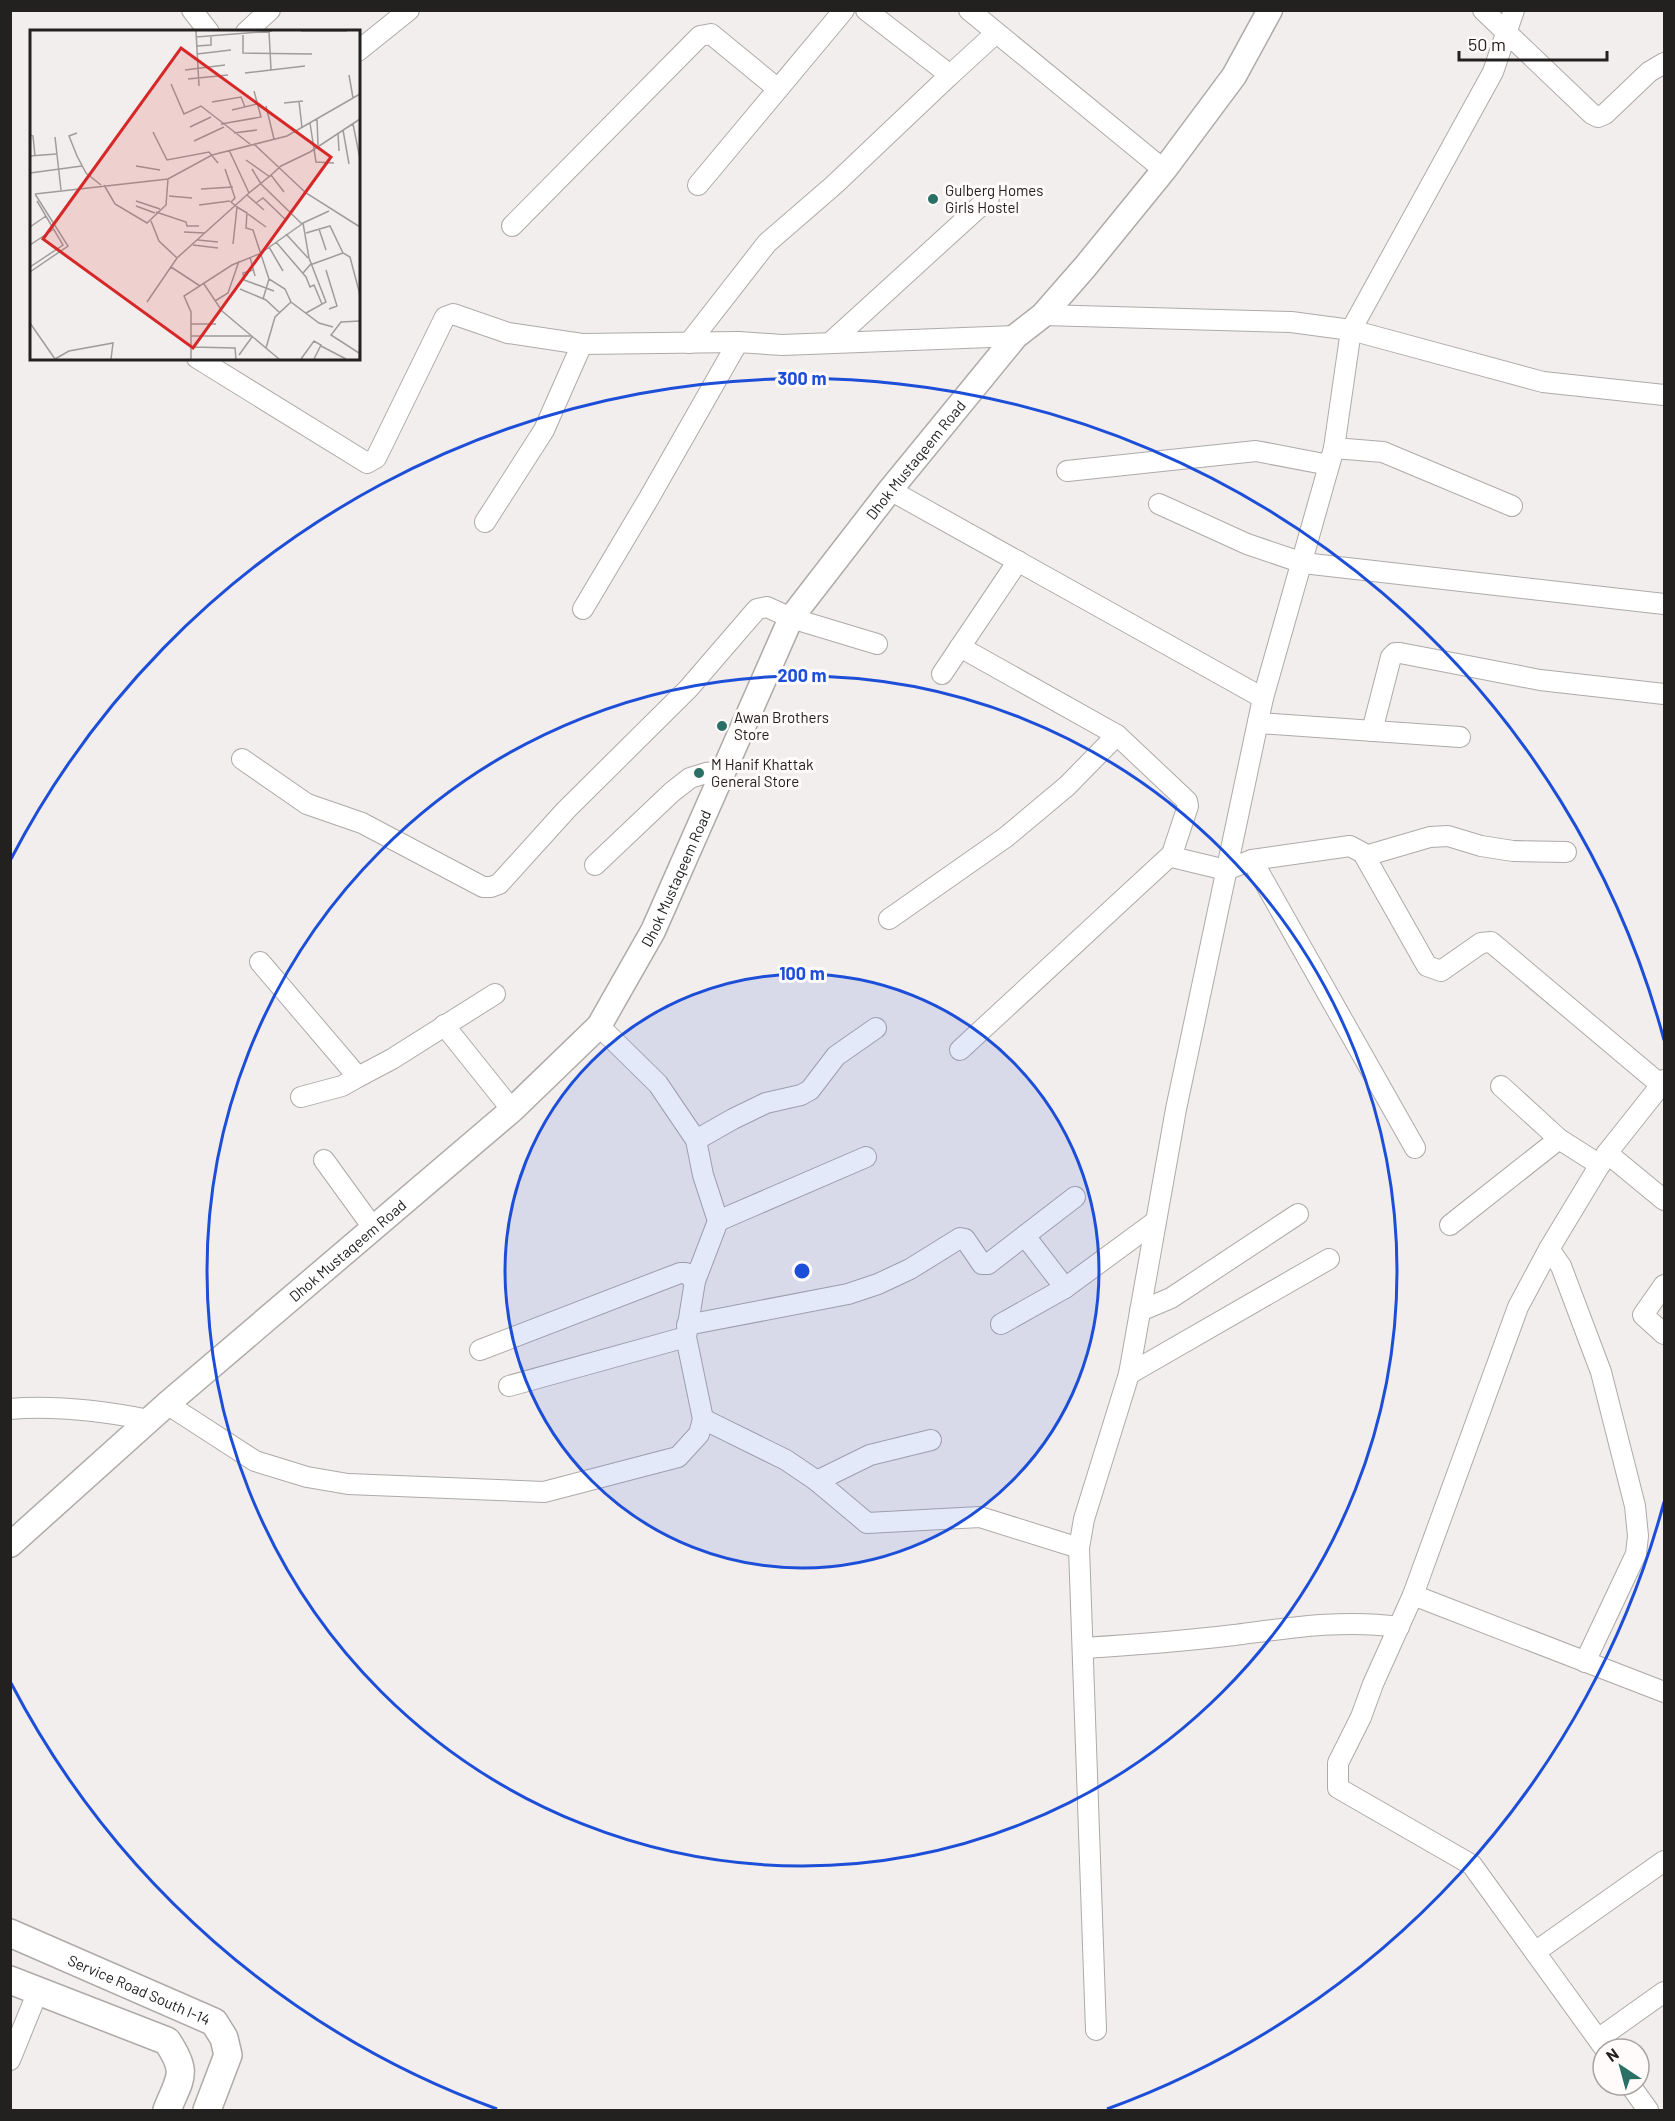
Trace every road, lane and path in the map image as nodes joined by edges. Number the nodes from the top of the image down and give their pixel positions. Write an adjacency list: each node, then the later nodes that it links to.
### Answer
1 (192, 10): 10 (street)
2 (270, 10): 11 (street)
3 (409, 10): 14 (street)
4 (844, 10): 17 (street)
5 (867, 10): 16 (street)
6 (969, 10): 12 (street)
7 (1270, 10): 18 (street, Dhok Mustaqeem Road)
8 (1483, 10): 13 (street)
9 (1514, 10): 13 (street)
10 (207, 30)
11 (248, 30)
12 (996, 33): 16 (street); 18 (street)
13 (1506, 34): 15 (street); 23 (street)
14 (360, 49)
15 (1665, 63)
16 (950, 75): 26 (street)
17 (778, 89): 19 (street); 21 (street)
18 (1164, 170): 22 (street, Dhok Mustaqeem Road)
19 (698, 185)
20 (989, 198): 27 (street)
21 (512, 226)
22 (1043, 315): 23 (street); 24 (street, Dhok Mustaqeem Road)
23 (1351, 330): 30 (street); 31 (street)
24 (1016, 336): 27 (street); 33 (street, Dhok Mustaqeem Road)
25 (738, 342): 26 (street); 27 (street); 40 (street)
26 (689, 343): 28 (street)
27 (830, 343)
28 (582, 344): 29 (street); 36 (street)
29 (199, 360)
30 (1665, 395)
31 (1332, 457): 32 (street); 35 (street); 38 (street)
32 (1067, 471)
33 (890, 489): 37 (street); 41 (street, Dhok Mustaqeem Road)
34 (1159, 504): 38 (street)
35 (1512, 506)
36 (485, 522)
37 (1018, 561): 43 (street); 46 (street)
38 (1303, 563): 39 (street); 46 (street)
39 (1665, 604)
40 (583, 609)
41 (791, 618): 42 (street); 51 (street); 52 (street, Dhok Mustaqeem Road)
42 (877, 644)
43 (960, 647): 44 (street); 49 (street)
44 (942, 674)
45 (1665, 694): 48 (street)
46 (1263, 698): 47 (street)
47 (1258, 723): 48 (street); 58 (street)
48 (1372, 731): 50 (street)
49 (1118, 735): 54 (street); 59 (street)
50 (1460, 737)
51 (242, 759)
52 (724, 771): 57 (street); 63 (street, Dhok Mustaqeem Road)
53 (1566, 852): 55 (street)
54 (1172, 854): 58 (street); 65 (street)
55 (1365, 856): 56 (street); 67 (street)
56 (1252, 860): 58 (street); 73 (street)
57 (595, 865)
58 (1226, 870): 81 (street)
59 (889, 919)
60 (260, 962): 66 (street)
61 (495, 994): 62 (street)
62 (444, 1025): 66 (street); 70 (street)
63 (599, 1026): 70 (street, Dhok Mustaqeem Road); 72 (street)
64 (876, 1028): 72 (street)
65 (960, 1050)
66 (358, 1077): 69 (street)
67 (1663, 1082): 75 (street)
68 (1501, 1086): 71 (street)
69 (301, 1097)
70 (512, 1110): 83 (street, Dhok Mustaqeem Road)
71 (1559, 1139): 75 (street); 82 (street)
72 (696, 1140): 80 (street)
73 (1415, 1148)
74 (867, 1157): 80 (street)
75 (1603, 1159): 78 (street); 85 (street)
76 (324, 1160): 83 (street)
77 (1075, 1197): 84 (street)
78 (1665, 1200)
79 (1298, 1214): 90 (street)
80 (718, 1221): 87 (street)
81 (1156, 1221): 89 (street); 90 (street)
82 (1450, 1225)
83 (374, 1229): 97 (street, Dhok Mustaqeem Road)
84 (1025, 1236): 89 (street); 92 (street)
85 (1549, 1248): 105 (street); 108 (street)
86 (1329, 1259): 95 (street)
87 (695, 1281): 92 (street); 94 (street)
88 (1665, 1285): 93 (street)
89 (1065, 1288): 91 (street)
90 (1140, 1311): 95 (street)
91 (1001, 1324)
92 (686, 1331): 96 (street); 99 (street)
93 (1665, 1334)
94 (480, 1350)
95 (1129, 1374): 104 (street)
96 (509, 1386)
97 (167, 1404): 99 (street); 100 (street, Dhok Mustaqeem Road)
98 (10, 1409): 100 (street)
99 (704, 1419): 102 (street)
100 (149, 1420): 103 (street, Dhok Mustaqeem Road)
101 (931, 1440): 102 (street)
102 (817, 1481): 104 (street)
103 (10, 1545)
104 (1079, 1548): 107 (street)
105 (1413, 1595): 106 (street); 108 (street)
106 (1399, 1627): 107 (street); 112 (street)
107 (1083, 1648): 116 (street)
108 (1585, 1662): 109 (street)
109 (1665, 1692)
110 (1665, 1861): 112 (street)
111 (10, 1933): 122 (main road, Service Road South I-14)
112 (1536, 1952): 117 (street)
113 (10, 1980): 114 (main road)
114 (38, 1991): 119 (street); 121 (main road)
115 (1665, 1992): 118 (street)
116 (1096, 2030)
117 (1597, 2037)
118 (1610, 2037)
119 (10, 2060)
120 (1639, 2097): 123 (street)
121 (168, 2110)
122 (207, 2110)
123 (1648, 2110)

